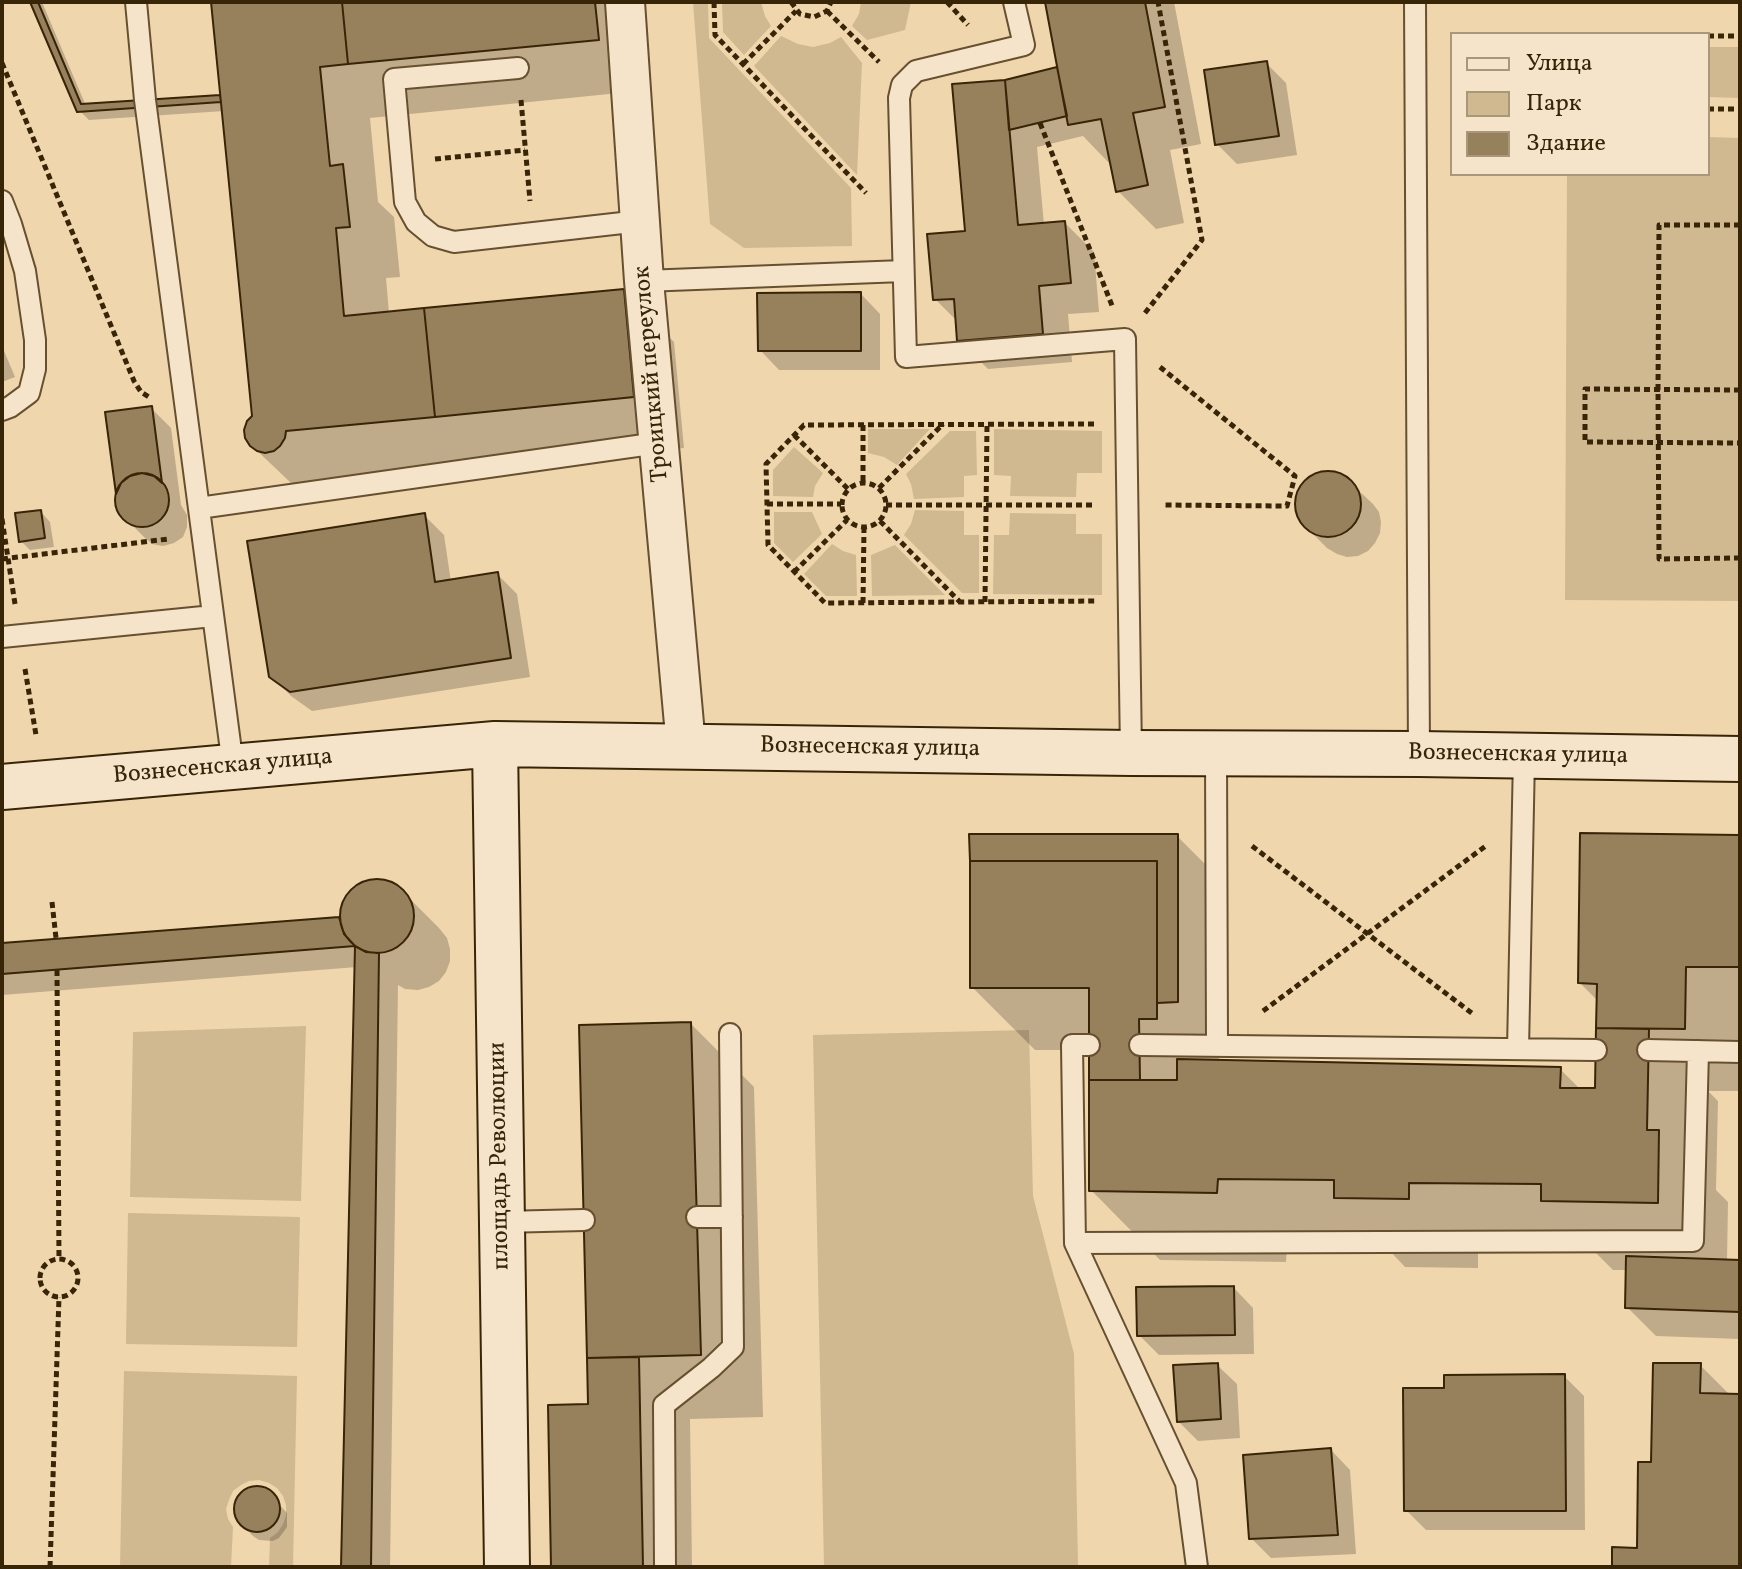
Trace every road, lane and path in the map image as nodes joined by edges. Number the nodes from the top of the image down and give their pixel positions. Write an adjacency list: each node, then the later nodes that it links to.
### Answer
1 (136, 2): 31 (lane)
2 (625, 2): 22 (street, Троицкий переулок)
3 (714, 2): 14 (path)
4 (791, 2): 9 (path)
5 (831, 2): 10 (path)
6 (1014, 2): 16 (lane)
7 (1158, 2): 28 (path)
8 (1415, 2): 68 (lane)
9 (796, 11): 10 (path); 14 (path)
10 (827, 11): 16 (path)
11 (1710, 36): 12 (path)
12 (1740, 36)
13 (2, 63): 31 (path)
14 (743, 64): 24 (path)
15 (518, 68): 19 (path); 20 (lane)
16 (902, 85): 24 (lane)
17 (1710, 109): 18 (path)
18 (1740, 109)
19 (525, 150): 20 (path); 25 (path)
20 (401, 163): 25 (lane)
21 (2, 201): 32 (lane)
22 (640, 221): 25 (lane); 27 (street, Троицкий переулок)
23 (1740, 225): 29 (path)
24 (902, 231): 26 (lane)
25 (532, 234)
26 (903, 271): 27 (lane); 28 (lane)
27 (644, 281): 39 (street, Троицкий переулок)
28 (1125, 339): 34 (lane)
29 (1658, 389): 30 (path); 38 (path); 38 (path)
30 (1740, 390)
31 (184, 393): 50 (lane)
32 (2, 410)
33 (943, 424): 35 (path); 36 (path); 42 (path)
34 (1126, 424): 36 (path); 48 (lane)
35 (863, 425): 37 (path); 41 (path)
36 (987, 425): 47 (path)
37 (794, 435): 43 (path); 44 (path)
38 (1658, 442): 40 (path); 55 (path)
39 (658, 443): 50 (lane); 65 (street, Троицкий переулок)
40 (1740, 443)
41 (863, 482): 42 (path); 43 (path)
42 (879, 488): 46 (path)
43 (848, 489): 45 (path)
44 (767, 504): 45 (path); 57 (path)
45 (841, 504): 51 (path)
46 (886, 505): 47 (path); 52 (path)
47 (986, 505): 48 (path); 60 (path)
48 (1128, 505): 49 (path); 58 (lane)
49 (1287, 506)
50 (199, 508): 54 (lane)
51 (847, 520): 53 (path); 57 (path)
52 (880, 521): 53 (path); 59 (path)
53 (864, 527): 61 (path)
54 (202, 535): 56 (path); 62 (lane)
55 (1740, 558)
56 (2, 559)
57 (794, 572): 61 (path)
58 (1129, 601): 60 (path); 66 (lane)
59 (961, 602): 60 (path); 61 (path)
60 (985, 602)
61 (863, 603)
62 (213, 616): 63 (lane); 71 (lane)
63 (2, 637)
64 (495, 744): 65 (main road, Вознесенская улица); 71 (main road, Вознесенская улица); 91 (main road, площадь Революции)
65 (686, 746): 66 (main road, Вознесенская улица)
66 (1131, 753): 67 (main road, Вознесенская улица)
67 (1216, 753): 68 (main road, Вознесенская улица); 73 (lane)
68 (1419, 754): 69 (main road, Вознесенская улица)
69 (1524, 757): 70 (main road, Вознесенская улица); 74 (lane)
70 (1740, 759)
71 (233, 766): 72 (main road, Вознесенская улица)
72 (2, 787)
73 (1216, 818): 76 (path); 82 (lane)
74 (1523, 819): 76 (path); 83 (lane)
75 (52, 902): 77 (path)
76 (1367, 934): 82 (path); 83 (path)
77 (56, 938)
78 (57, 970): 93 (path)
79 (730, 1034): 89 (lane)
80 (1089, 1045): 92 (lane)
81 (1140, 1045): 82 (lane)
82 (1217, 1045): 83 (lane)
83 (1518, 1049): 84 (lane)
84 (1596, 1050)
85 (1648, 1050): 86 (lane)
86 (1698, 1051): 87 (lane); 92 (lane)
87 (1740, 1052)
88 (697, 1217): 89 (lane)
89 (732, 1217): 97 (lane)
90 (584, 1220): 91 (lane)
91 (502, 1222): 96 (main road, площадь Революции)
92 (1075, 1243): 98 (lane)
93 (59, 1259): 94 (path); 94 (path)
94 (59, 1297): 95 (path)
95 (50, 1567)
96 (507, 1567)
97 (665, 1567)
98 (1197, 1567)

